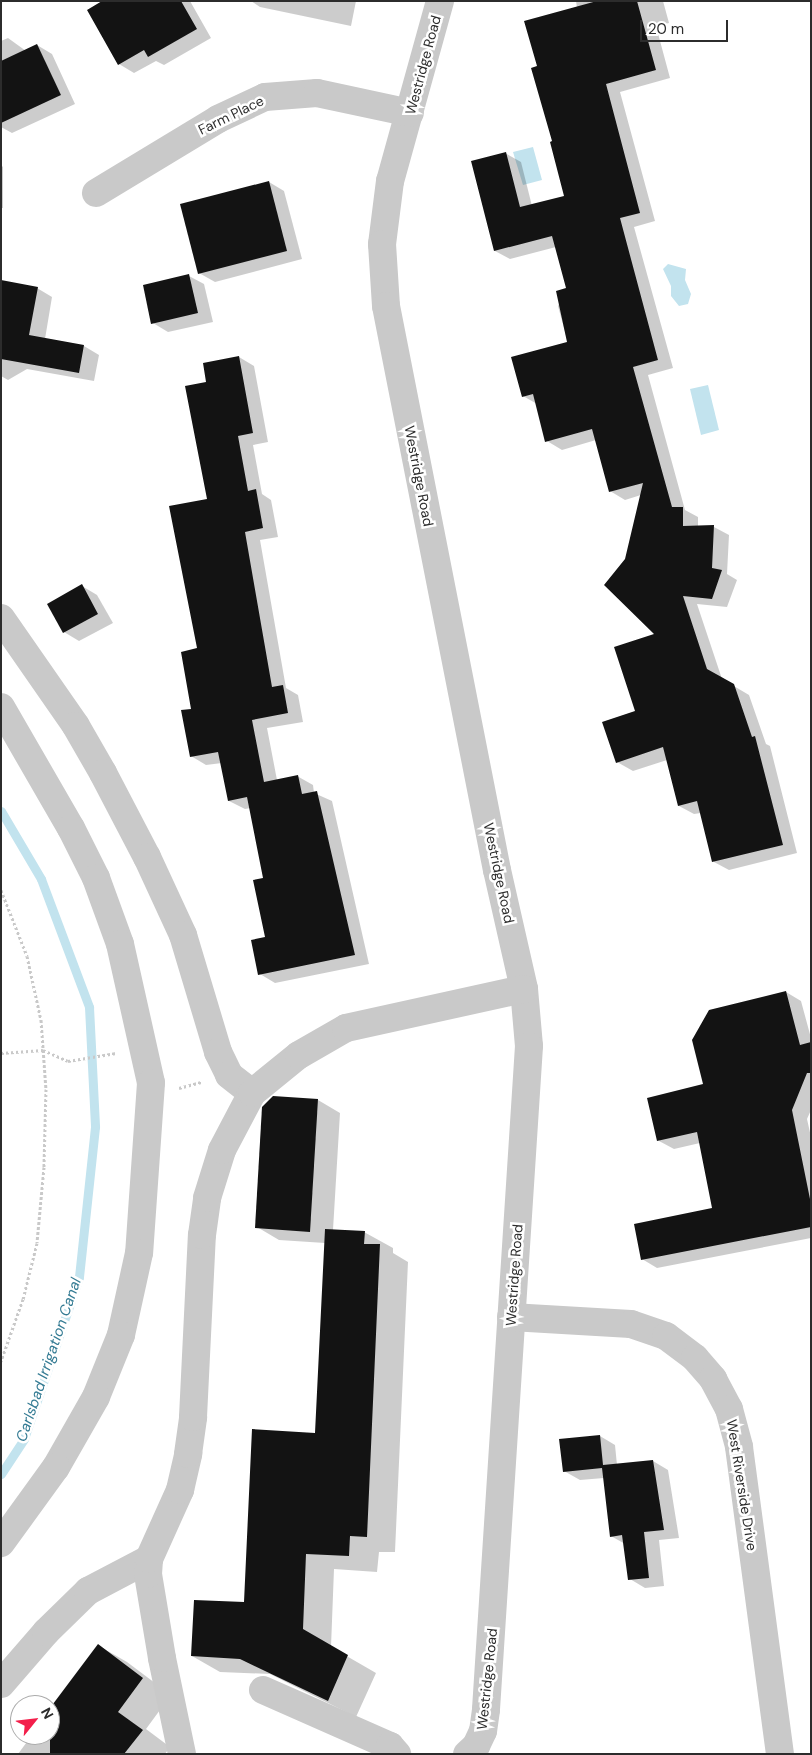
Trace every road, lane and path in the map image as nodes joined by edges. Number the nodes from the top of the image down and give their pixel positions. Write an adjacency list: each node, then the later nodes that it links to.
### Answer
1 (440, 1): 2 (street, Westridge Road)
2 (410, 113): 3 (street, Farm Place); 7 (street, Westridge Road)
3 (96, 193)
4 (1, 618): 11 (street)
5 (1, 707): 8 (street)
6 (1, 890): 9 (path)
7 (524, 989): 12 (street); 14 (street, Westridge Road)
8 (144, 1049): 9 (path); 13 (street)
9 (43, 1050): 10 (path); 15 (path)
10 (1, 1053)
11 (229, 1075): 12 (street); 13 (path)
12 (252, 1093): 17 (street)
13 (151, 1096): 16 (street)
14 (511, 1317): 22 (street, Westridge Road); 23 (street, West Riverside Drive)
15 (1, 1361)
16 (1, 1543)
17 (149, 1559): 18 (street); 20 (street)
18 (1, 1684)
19 (262, 1690): 21 (street)
20 (182, 1754)
21 (397, 1754)
22 (467, 1754)
23 (780, 1754)

